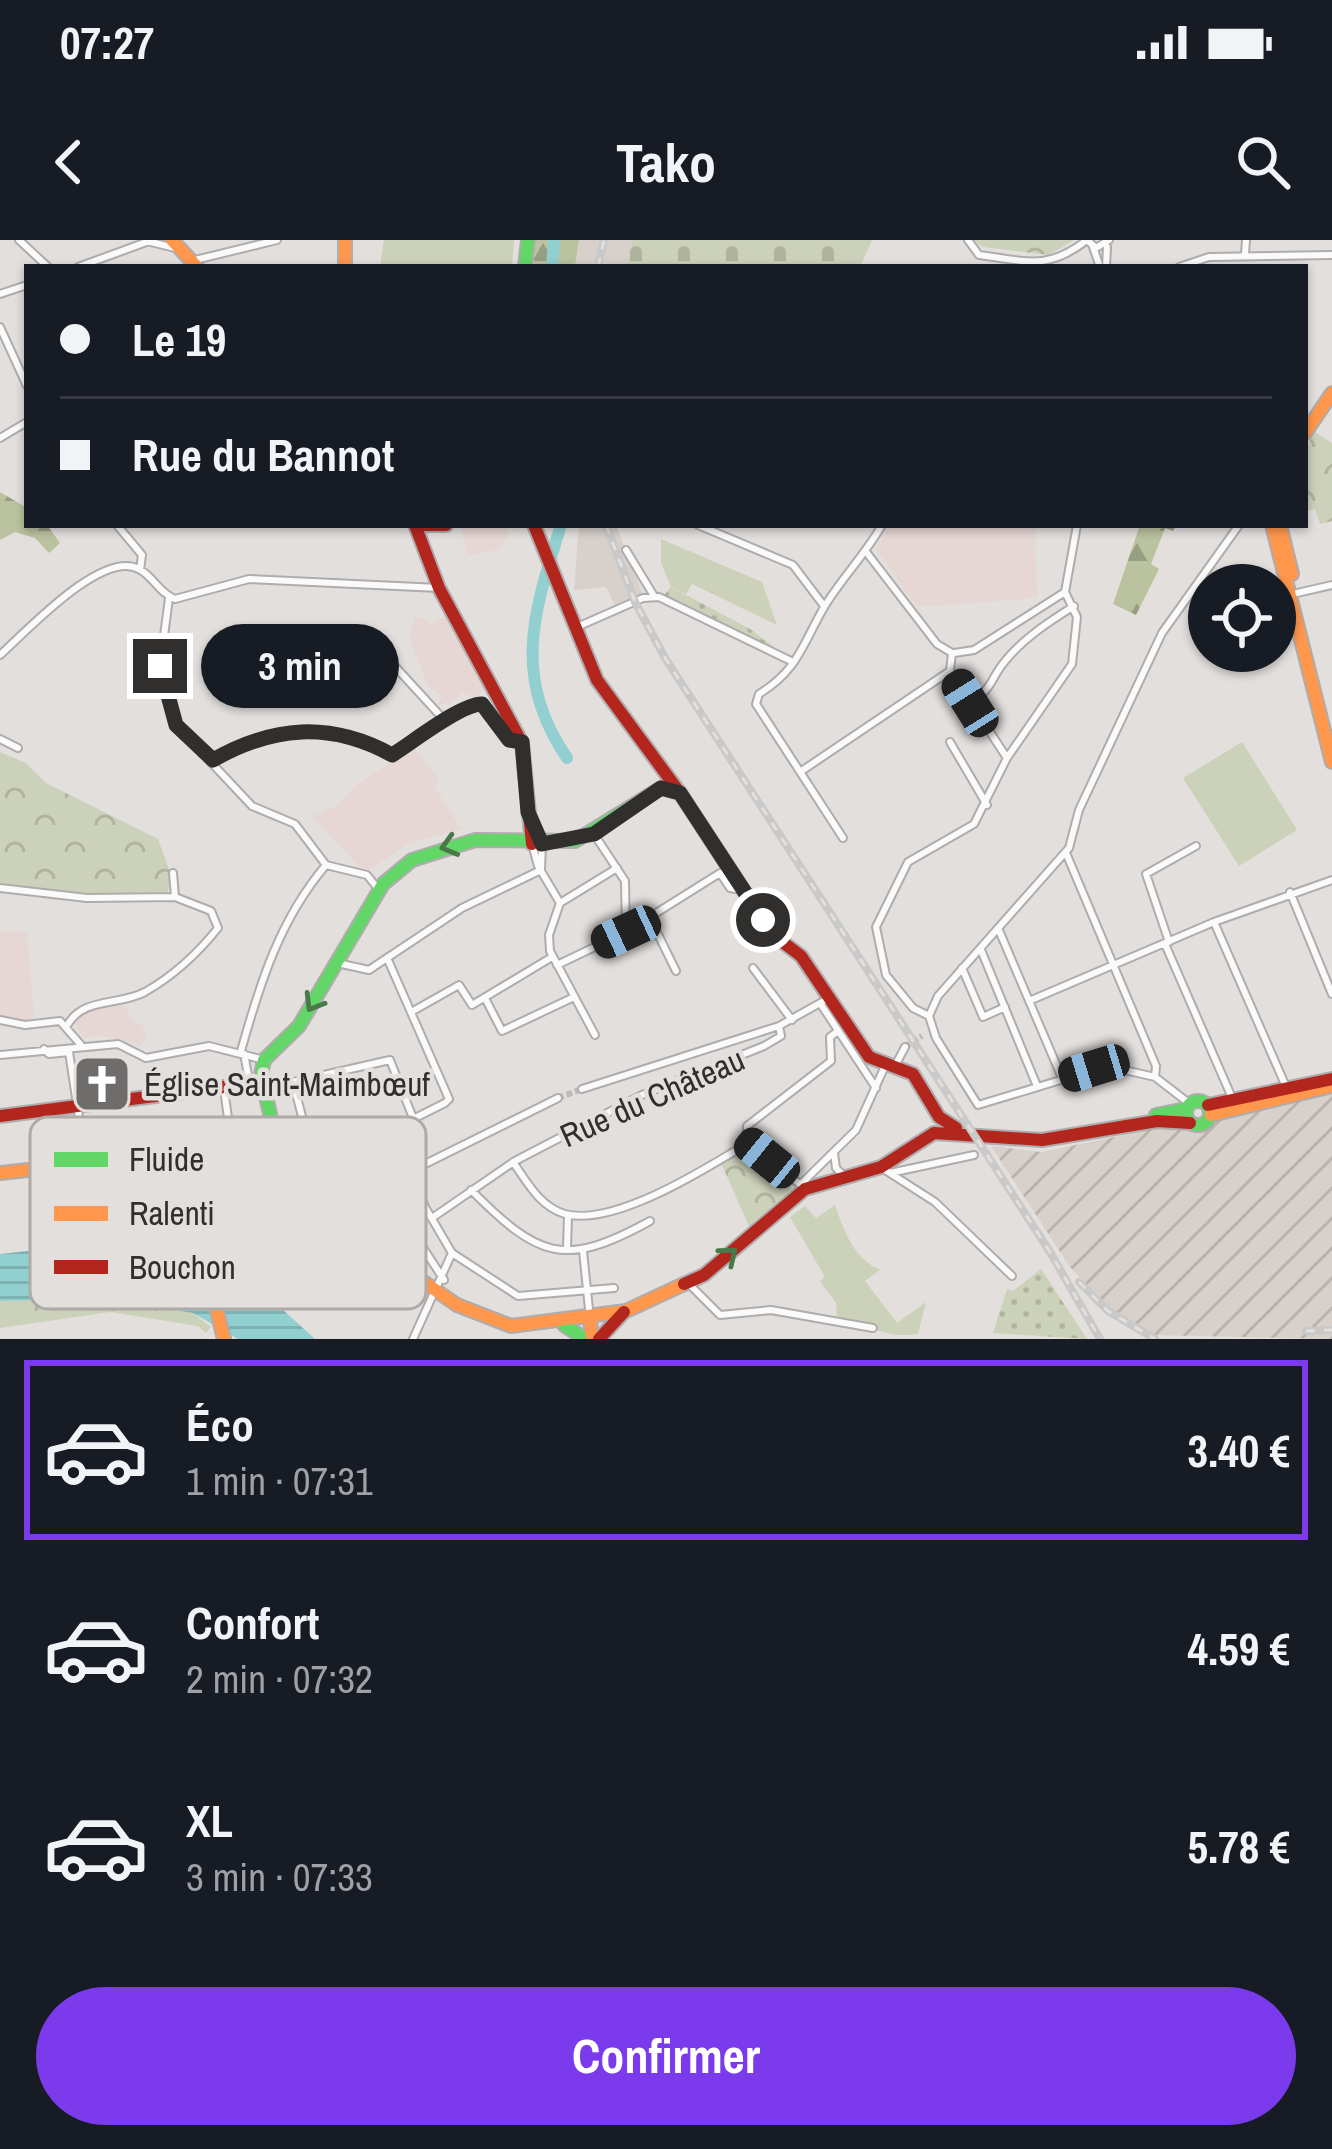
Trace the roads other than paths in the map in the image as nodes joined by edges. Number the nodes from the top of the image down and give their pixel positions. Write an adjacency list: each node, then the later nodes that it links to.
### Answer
1 (19, 240): 13 (street)
2 (277, 240): 10 (street)
3 (968, 240): 7 (street)
4 (1246, 240): 11 (street)
5 (149, 241): 10 (street); 14 (street)
6 (1108, 241): 7 (street)
7 (1089, 242)
8 (1308, 242): 9 (street)
9 (1306, 253): 11 (street); 12 (street)
10 (185, 254)
11 (1245, 254): 15 (street)
12 (1332, 255)
13 (45, 264)
14 (86, 264)
15 (1185, 264)
16 (0, 327): 17 (street)
17 (24, 379)
18 (1332, 382): 20 (main road)
19 (1330, 397): 21 (main road)
20 (1308, 417)
21 (1308, 430)
22 (120, 528): 33 (street)
23 (417, 528): 35 (main road)
24 (535, 528): 42 (main road)
25 (705, 528): 41 (street)
26 (880, 528): 32 (street)
27 (1076, 528): 36 (street)
28 (1237, 528): 69 (street)
29 (1277, 528): 37 (main road)
30 (1277, 528): 57 (main road)
31 (626, 550): 38 (street)
32 (867, 553): 41 (street); 44 (street)
33 (140, 570): 39 (street); 45 (street)
34 (1332, 585): 37 (street)
35 (440, 588): 39 (street); 52 (main road)
36 (1065, 592): 40 (street); 44 (street)
37 (1297, 593): 50 (main road)
38 (654, 596): 42 (street); 46 (street)
39 (169, 598): 56 (street)
40 (1074, 605): 48 (street); 55 (street)
41 (824, 606): 46 (street)
42 (574, 628): 58 (main road)
43 (369, 638): 49 (street)
44 (952, 653): 47 (street)
45 (0, 655)
46 (791, 661): 59 (street)
47 (950, 671): 48 (street); 59 (street)
48 (970, 703): 55 (street)
49 (446, 722): 52 (street); 56 (street)
50 (1332, 735)
51 (0, 739): 54 (street)
52 (522, 742): 63 (main road)
53 (950, 742): 62 (street)
54 (18, 748)
55 (1006, 758): 62 (street)
56 (213, 760): 70 (street)
57 (1332, 762)
58 (664, 769): 60 (main road); 61 (main road)
59 (800, 772): 65 (street)
60 (661, 788): 61 (main road); 64 (main road)
61 (680, 793): 77 (main road)
62 (987, 805): 101 (street)
63 (528, 812): 66 (main road); 67 (main road)
64 (594, 834): 67 (main road); 71 (street)
65 (843, 838)
66 (513, 841): 67 (main road); 76 (main road, one-way to 76)
67 (537, 844): 72 (street)
68 (1196, 847): 85 (street)
69 (1066, 853): 83 (street); 90 (street)
70 (326, 865): 76 (street); 113 (street)
71 (617, 868): 80 (street); 84 (street)
72 (541, 870): 80 (street); 87 (street)
73 (173, 873): 79 (street)
74 (1332, 880): 78 (street)
75 (0, 888): 79 (street)
76 (379, 890): 89 (main road)
77 (742, 890): 81 (street); 97 (main road)
78 (1290, 892): 82 (street); 94 (street)
79 (176, 897): 104 (street)
80 (560, 903): 88 (street)
81 (650, 918): 84 (street); 93 (street)
82 (1214, 922): 85 (street); 125 (street)
83 (998, 928): 86 (street); 98 (street)
84 (626, 932): 88 (street)
85 (1167, 943): 90 (street); 127 (street)
86 (980, 949): 92 (street); 99 (street)
87 (388, 960): 89 (street); 100 (street)
88 (555, 961): 95 (street); 96 (street)
89 (337, 963): 115 (main road, one-way to 115)
90 (1114, 965): 98 (street); 117 (street)
91 (753, 968): 103 (street)
92 (962, 968): 99 (street); 101 (street)
93 (676, 971)
94 (1332, 994)
95 (575, 997): 96 (street); 108 (street)
96 (485, 998): 100 (street)
97 (825, 1000): 103 (street); 106 (street); 116 (main road)
98 (1029, 1001): 118 (street)
99 (1005, 1007): 121 (street)
100 (413, 1011): 137 (street)
101 (929, 1016): 107 (street)
102 (0, 1020): 104 (street)
103 (792, 1020): 105 (street)
104 (68, 1024): 110 (street)
105 (778, 1025): 124 (street); 144 (street, Rue du Château)
106 (838, 1030): 122 (street); 140 (street)
107 (932, 1030): 109 (street); 121 (street)
108 (595, 1035)
109 (922, 1036)
110 (80, 1045): 112 (street); 113 (street)
111 (905, 1047): 116 (street)
112 (44, 1049): 114 (street); 128 (street)
113 (242, 1051): 115 (street); 120 (street)
114 (0, 1055)
115 (264, 1060): 120 (main road)
116 (890, 1066): 122 (street); 138 (main road)
117 (1155, 1077): 118 (street); 130 (street)
118 (1062, 1078): 121 (street)
119 (1332, 1083): 125 (main road); 129 (main road)
120 (256, 1084): 123 (main road); 134 (main road)
121 (1037, 1085)
122 (876, 1088): 141 (street)
123 (224, 1089): 128 (main road); 133 (street)
124 (582, 1089)
125 (1287, 1090): 127 (main road)
126 (558, 1097): 143 (street)
127 (1233, 1102): 129 (main road)
128 (78, 1107): 131 (main road); 132 (street)
129 (1209, 1110): 130 (main road); 130 (main road)
130 (1189, 1112): 138 (main road); 139 (main road)
131 (0, 1116)
132 (79, 1117)
133 (228, 1117)
134 (268, 1117)
135 (302, 1117): 136 (street)
136 (412, 1117)
137 (414, 1117)
138 (939, 1117): 139 (main road)
139 (934, 1133): 146 (main road)
140 (748, 1143): 149 (street); 152 (street)
141 (834, 1153): 148 (street); 149 (street)
142 (974, 1155): 146 (street)
143 (426, 1161)
144 (513, 1162): 150 (street, Rue du Château); 152 (street)
145 (30, 1170): 147 (main road)
146 (885, 1171): 148 (main road); 160 (street)
147 (0, 1173)
148 (846, 1178): 149 (main road)
149 (803, 1187): 161 (main road, one-way to 149)
150 (471, 1190): 153 (street, Rue du Château); 155 (street)
151 (426, 1205): 153 (street)
152 (568, 1215): 155 (street)
153 (432, 1218): 157 (street)
154 (650, 1222): 156 (street)
155 (567, 1248): 156 (street)
156 (583, 1251): 164 (street)
157 (452, 1253): 162 (street); 164 (street)
158 (426, 1254): 162 (street)
159 (426, 1275): 162 (main road)
160 (1012, 1276)
161 (688, 1283): 165 (main road); 168 (street)
162 (441, 1285): 167 (main road); 169 (street)
163 (614, 1288): 164 (street)
164 (587, 1292): 166 (street)
165 (626, 1311): 166 (main road); 170 (main road)
166 (590, 1319): 167 (main road); 170 (main road)
167 (553, 1324): 170 (main road)
168 (873, 1328)
169 (413, 1339)
170 (592, 1339)

